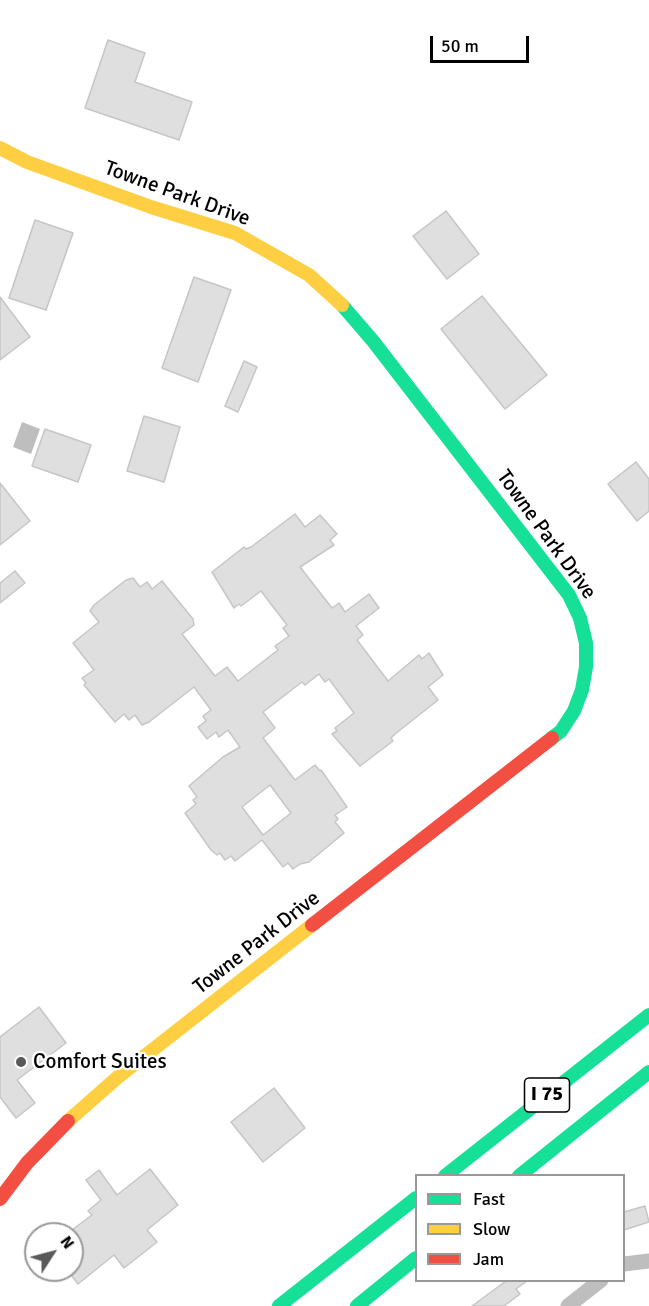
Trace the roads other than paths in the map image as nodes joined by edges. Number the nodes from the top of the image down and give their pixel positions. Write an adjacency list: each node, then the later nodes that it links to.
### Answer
1 (0, 148): 6 (main road, Towne Park Drive)
2 (649, 1015): 4 (main road, I 75)
3 (649, 1072): 5 (main road, I 75)
4 (448, 1174)
5 (522, 1174)
6 (0, 1199)
7 (415, 1200): 12 (main road)
8 (415, 1260): 13 (main road)
9 (649, 1261): 10 (street)
10 (625, 1264)
11 (599, 1282): 14 (street)
12 (279, 1306)
13 (357, 1306)
14 (568, 1306)

